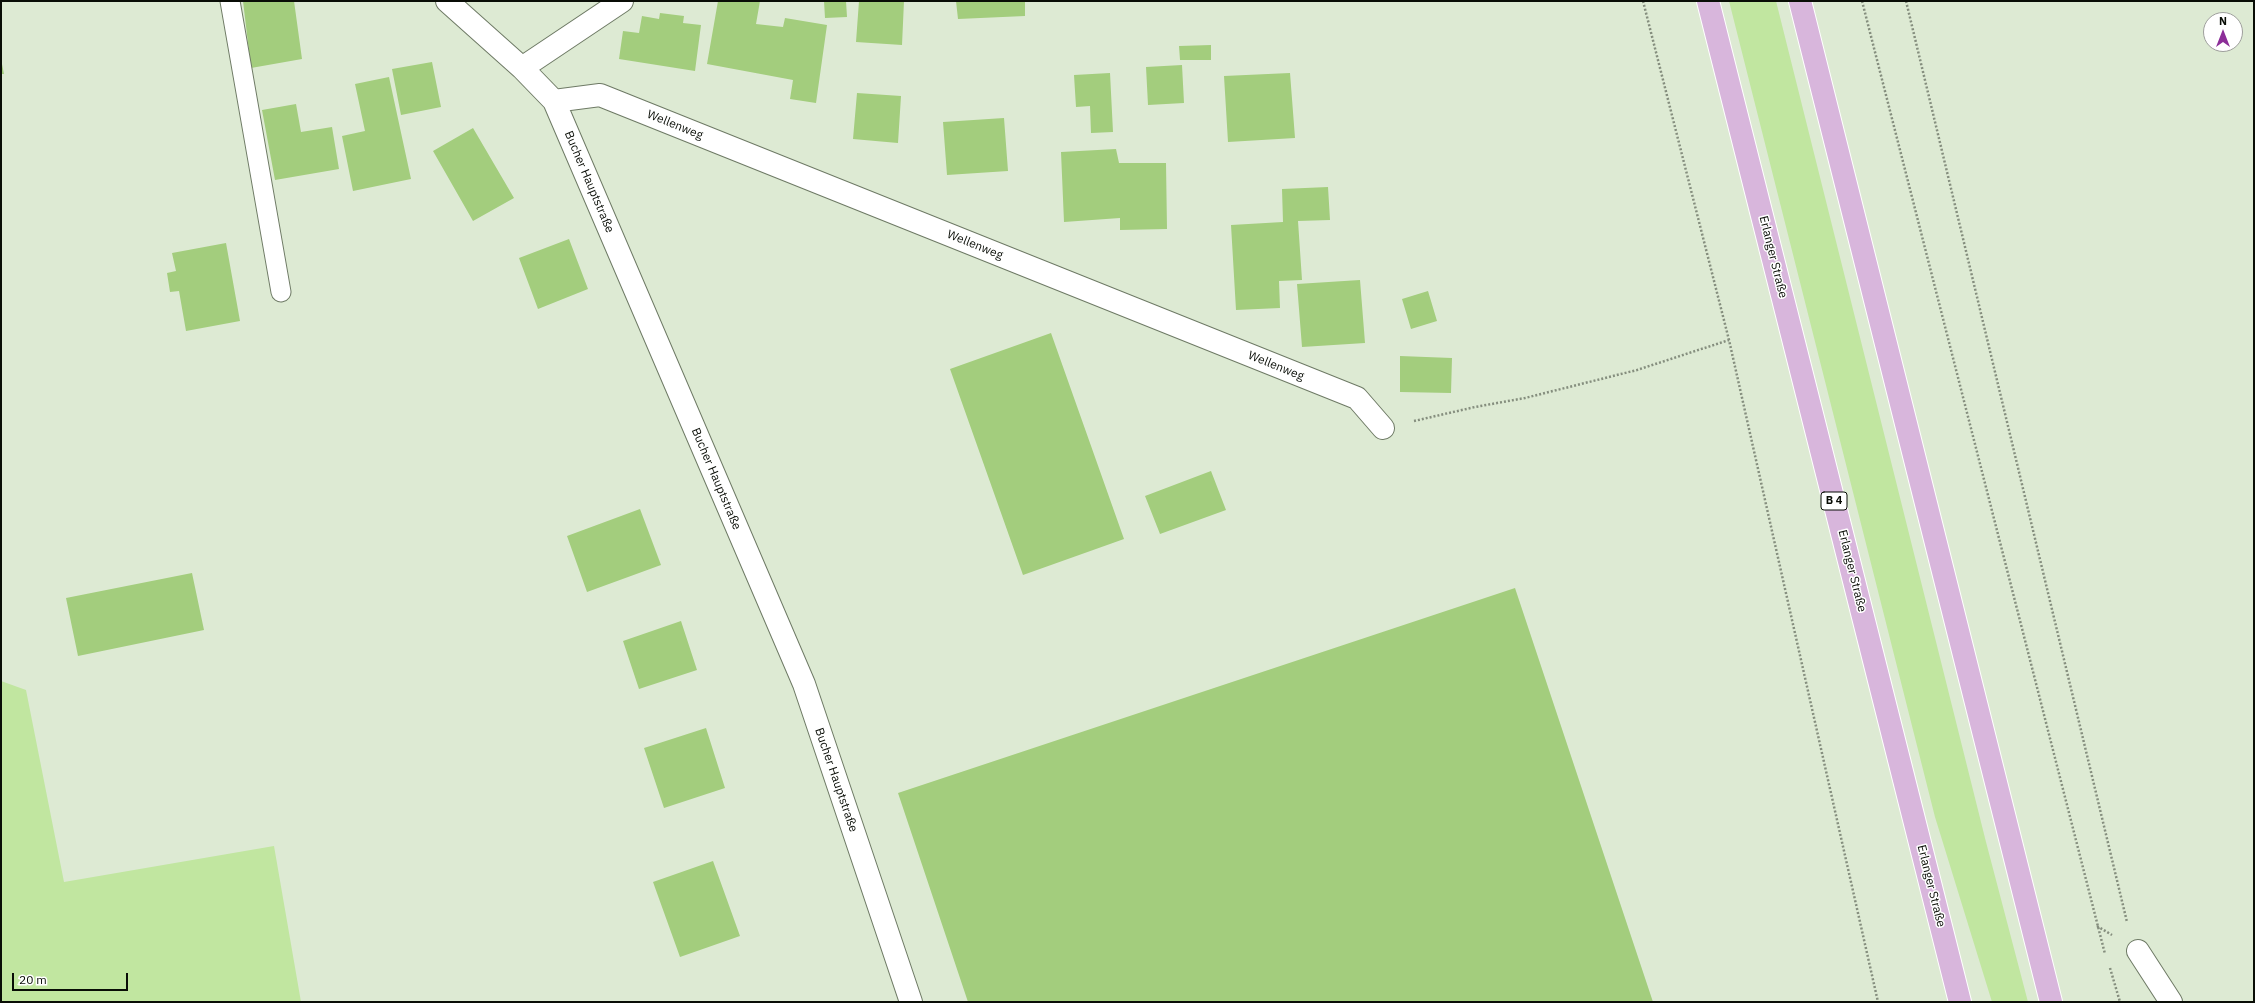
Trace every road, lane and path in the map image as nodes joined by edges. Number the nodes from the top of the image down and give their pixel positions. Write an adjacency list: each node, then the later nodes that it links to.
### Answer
1 (230, 1): 11 (lane)
2 (447, 1): 9 (street, Bucher Hauptstraße)
3 (622, 1): 9 (street)
4 (1642, 1): 12 (path)
5 (1708, 1): 18 (main road, Erlanger Straße / B 4)
6 (1800, 1): 19 (main road)
7 (1862, 1): 14 (path)
8 (1906, 1): 15 (path)
9 (522, 68): 10 (street, Bucher Hauptstraße)
10 (554, 101): 13 (street, Wellenweg); 16 (street, Bucher Hauptstraße)
11 (281, 292)
12 (1729, 340): 13 (path); 17 (path)
13 (1383, 428)
14 (2097, 926)
15 (2138, 951): 20 (street)
16 (911, 1002)
17 (1878, 1002)
18 (1960, 1002)
19 (2051, 1002)
20 (2171, 1002)

